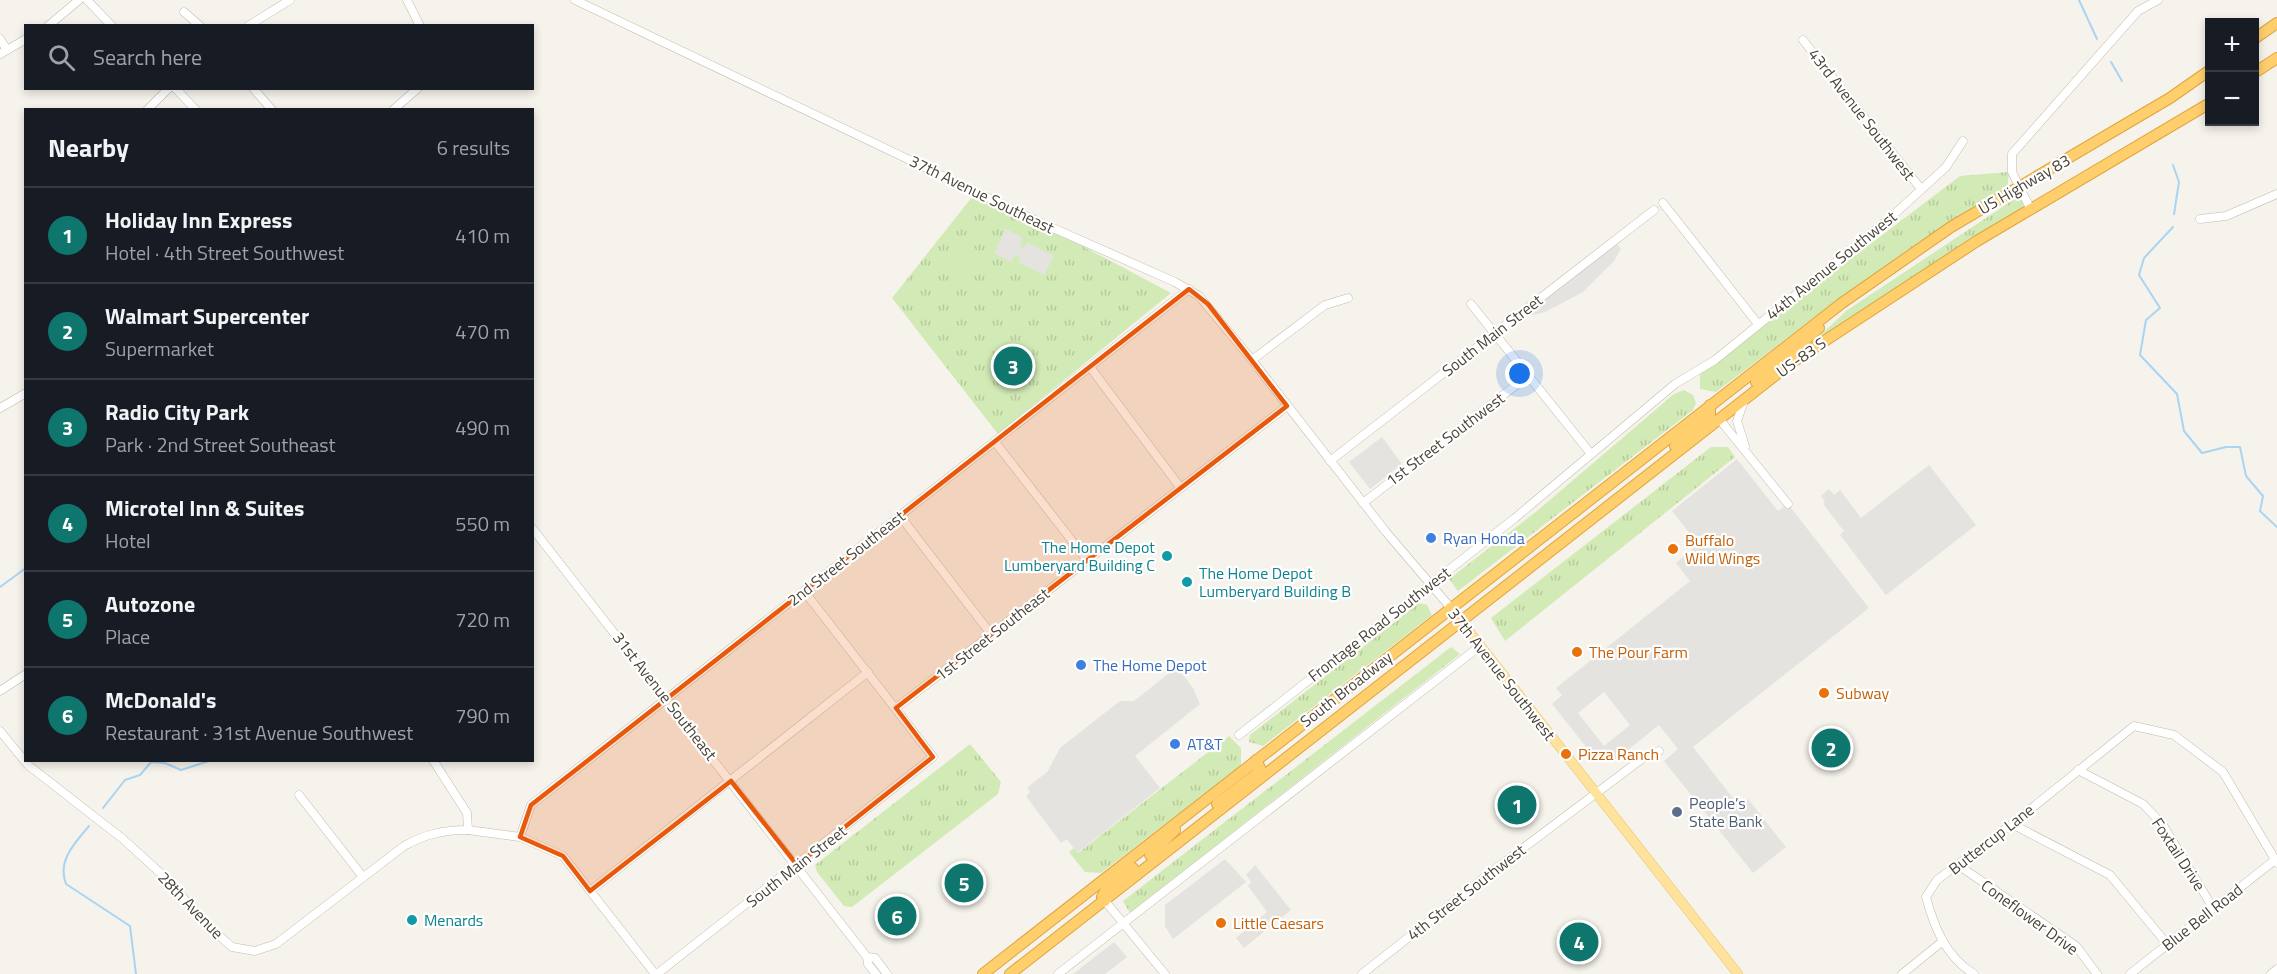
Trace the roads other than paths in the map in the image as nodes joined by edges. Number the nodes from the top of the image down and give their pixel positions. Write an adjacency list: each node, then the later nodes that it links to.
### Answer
1 (79, 0): 9 (street)
2 (87, 0): 10 (street)
3 (290, 0): 12 (street)
4 (407, 0): 13 (street)
5 (575, 0): 39 (street, 37th Avenue Southeast)
6 (2158, 0): 32 (street)
7 (184, 12): 11 (street)
8 (2277, 23): 14 (highway)
9 (50, 24)
10 (110, 24)
11 (198, 24)
12 (251, 24)
13 (419, 24)
14 (2259, 36)
15 (0, 39): 18 (street)
16 (24, 40): 18 (street)
17 (1803, 40): 33 (street, 43rd Avenue Southwest)
18 (3, 52)
19 (2277, 58): 21 (highway)
20 (2207, 72): 32 (highway, US Highway 83)
21 (2256, 72)
22 (167, 90): 27 (street)
23 (177, 90): 28 (street)
24 (255, 90): 29 (street)
25 (416, 90): 30 (street)
26 (2205, 106): 37 (highway, US Highway 83)
27 (149, 108)
28 (194, 108)
29 (270, 108)
30 (395, 108)
31 (1963, 141): 33 (street, 44th Avenue Southwest)
32 (2019, 186): 37 (street); 42 (highway, US Highway 83)
33 (1921, 189): 44 (street, 44th Avenue Southwest)
34 (2277, 194): 38 (street)
35 (1663, 203): 44 (street)
36 (1654, 210): 45 (street, South Main Street)
37 (2031, 210): 41 (highway, US Highway 83)
38 (2200, 219)
39 (1189, 289): 46 (street, 37th Avenue Southeast); 47 (street, 2nd Street Southeast)
40 (1348, 298): 46 (street)
41 (1885, 299): 51 (highway, US-83 S)
42 (1842, 303): 52 (highway, South Broadway); 55 (highway)
43 (1471, 304): 45 (street)
44 (1758, 324): 49 (street, 44th Avenue Southwest)
45 (1496, 333): 48 (street); 59 (street, South Main Street)
46 (1252, 360): 53 (street, 37th Avenue Southeast)
47 (1090, 367): 56 (street, 2nd Street Southeast); 61 (street)
48 (1528, 376): 57 (street); 62 (street, 1st Street Southwest)
49 (1687, 377): 57 (street, Frontage Road Southwest)
50 (24, 394): 54 (street)
51 (1744, 400): 55 (highway, US-83 S); 58 (street)
52 (1710, 405): 60 (highway); 69 (highway, South Broadway)
53 (1287, 406): 59 (street, 37th Avenue Southeast); 61 (street, 1st Street Southeast)
54 (0, 408)
55 (1720, 420): 58 (street); 60 (highway, South Broadway)
56 (995, 442): 64 (street, 2nd Street Southeast); 66 (street)
57 (1591, 454): 67 (street, Frontage Road Southwest)
58 (1751, 458): 63 (street)
59 (1330, 461): 62 (street, 37th Avenue Southwest)
60 (1642, 480): 70 (highway, South Broadway)
61 (1180, 487): 66 (street, 1st Street Southeast)
62 (1363, 503): 67 (street, 37th Avenue Southwest)
63 (1788, 504)
64 (900, 516): 68 (street, 2nd Street Southeast); 71 (street)
65 (534, 531): 76 (street, 31st Avenue Southeast)
66 (1087, 560): 71 (street, 1st Street Southeast)
67 (1430, 584): 69 (street, 37th Avenue Southwest); 79 (street, Frontage Road Southwest)
68 (804, 591): 73 (street); 76 (street, 2nd Street Southeast)
69 (1450, 607): 70 (main road, 37th Avenue Southwest); 82 (highway, South Broadway)
70 (1462, 622): 72 (main road, 37th Avenue Southwest); 93 (highway, South Broadway)
71 (991, 634): 77 (street, 1st Street Southeast)
72 (1480, 646): 87 (main road, 37th Avenue Southwest); 102 (street)
73 (868, 672): 77 (street); 86 (street)
74 (24, 675): 75 (street)
75 (0, 691)
76 (667, 699): 86 (street, 31st Avenue Southeast); 92 (street, 2nd Street Southeast)
77 (896, 708): 95 (street, South Main Street)
78 (0, 731): 81 (street, 28th Avenue)
79 (1239, 735)
80 (1659, 751): 87 (street, 4th Street Southwest)
81 (24, 760)
82 (1256, 760): 89 (highway, South Broadway); 93 (highway)
83 (26, 762): 97 (street, 28th Avenue)
84 (434, 762): 91 (street)
85 (2078, 770): 90 (street, Buttercup Lane); 94 (street, Buttercup Lane); 101 (street, Foxtail Drive)
86 (731, 781): 95 (street, 31st Avenue Southeast); 99 (street)
87 (1597, 793): 118 (street, 4th Street Southwest); 119 (main road, 37th Avenue Southwest)
88 (299, 795): 97 (street)
89 (1196, 808): 98 (highway, South Broadway); 100 (highway)
90 (2012, 824): 96 (street, Buttercup Lane); 105 (street)
91 (468, 830): 92 (street, 28th Avenue); 97 (street, 28th Avenue)
92 (520, 837): 99 (street, 28th Avenue)
93 (1164, 853): 100 (highway, South Broadway)
94 (2276, 861): 101 (street, Blue Bell Road)
95 (797, 865): 106 (street, 31st Avenue Southeast); 108 (street, South Main Street)
96 (1958, 865): 104 (street, Buttercup Lane); 122 (street, Coneflower Drive)
97 (363, 877)
98 (1090, 890): 103 (highway, South Broadway); 114 (highway)
99 (590, 891): 108 (street, 28th Avenue)
100 (1105, 901): 102 (street); 115 (highway, South Broadway)
101 (2214, 908): 105 (street, Blue Bell Road)
102 (1125, 922): 116 (street); 117 (street)
103 (1028, 938): 112 (highway, South Broadway); 113 (highway)
104 (1943, 941): 120 (street); 121 (street, Buttercup Lane)
105 (2168, 944): 123 (street, Blue Bell Road)
106 (867, 957): 110 (street); 111 (street)
107 (2277, 969): 124 (street)
108 (654, 972): 109 (street, South Main Street)
109 (642, 974)
110 (876, 974)
111 (887, 974)
112 (983, 974)
113 (994, 974)
114 (1005, 974)
115 (1010, 974)
116 (1058, 974)
117 (1165, 974)
118 (1362, 974)
119 (1738, 974)
120 (1902, 974)
121 (1974, 974)
122 (2097, 974)
123 (2130, 974)
124 (2271, 974)

